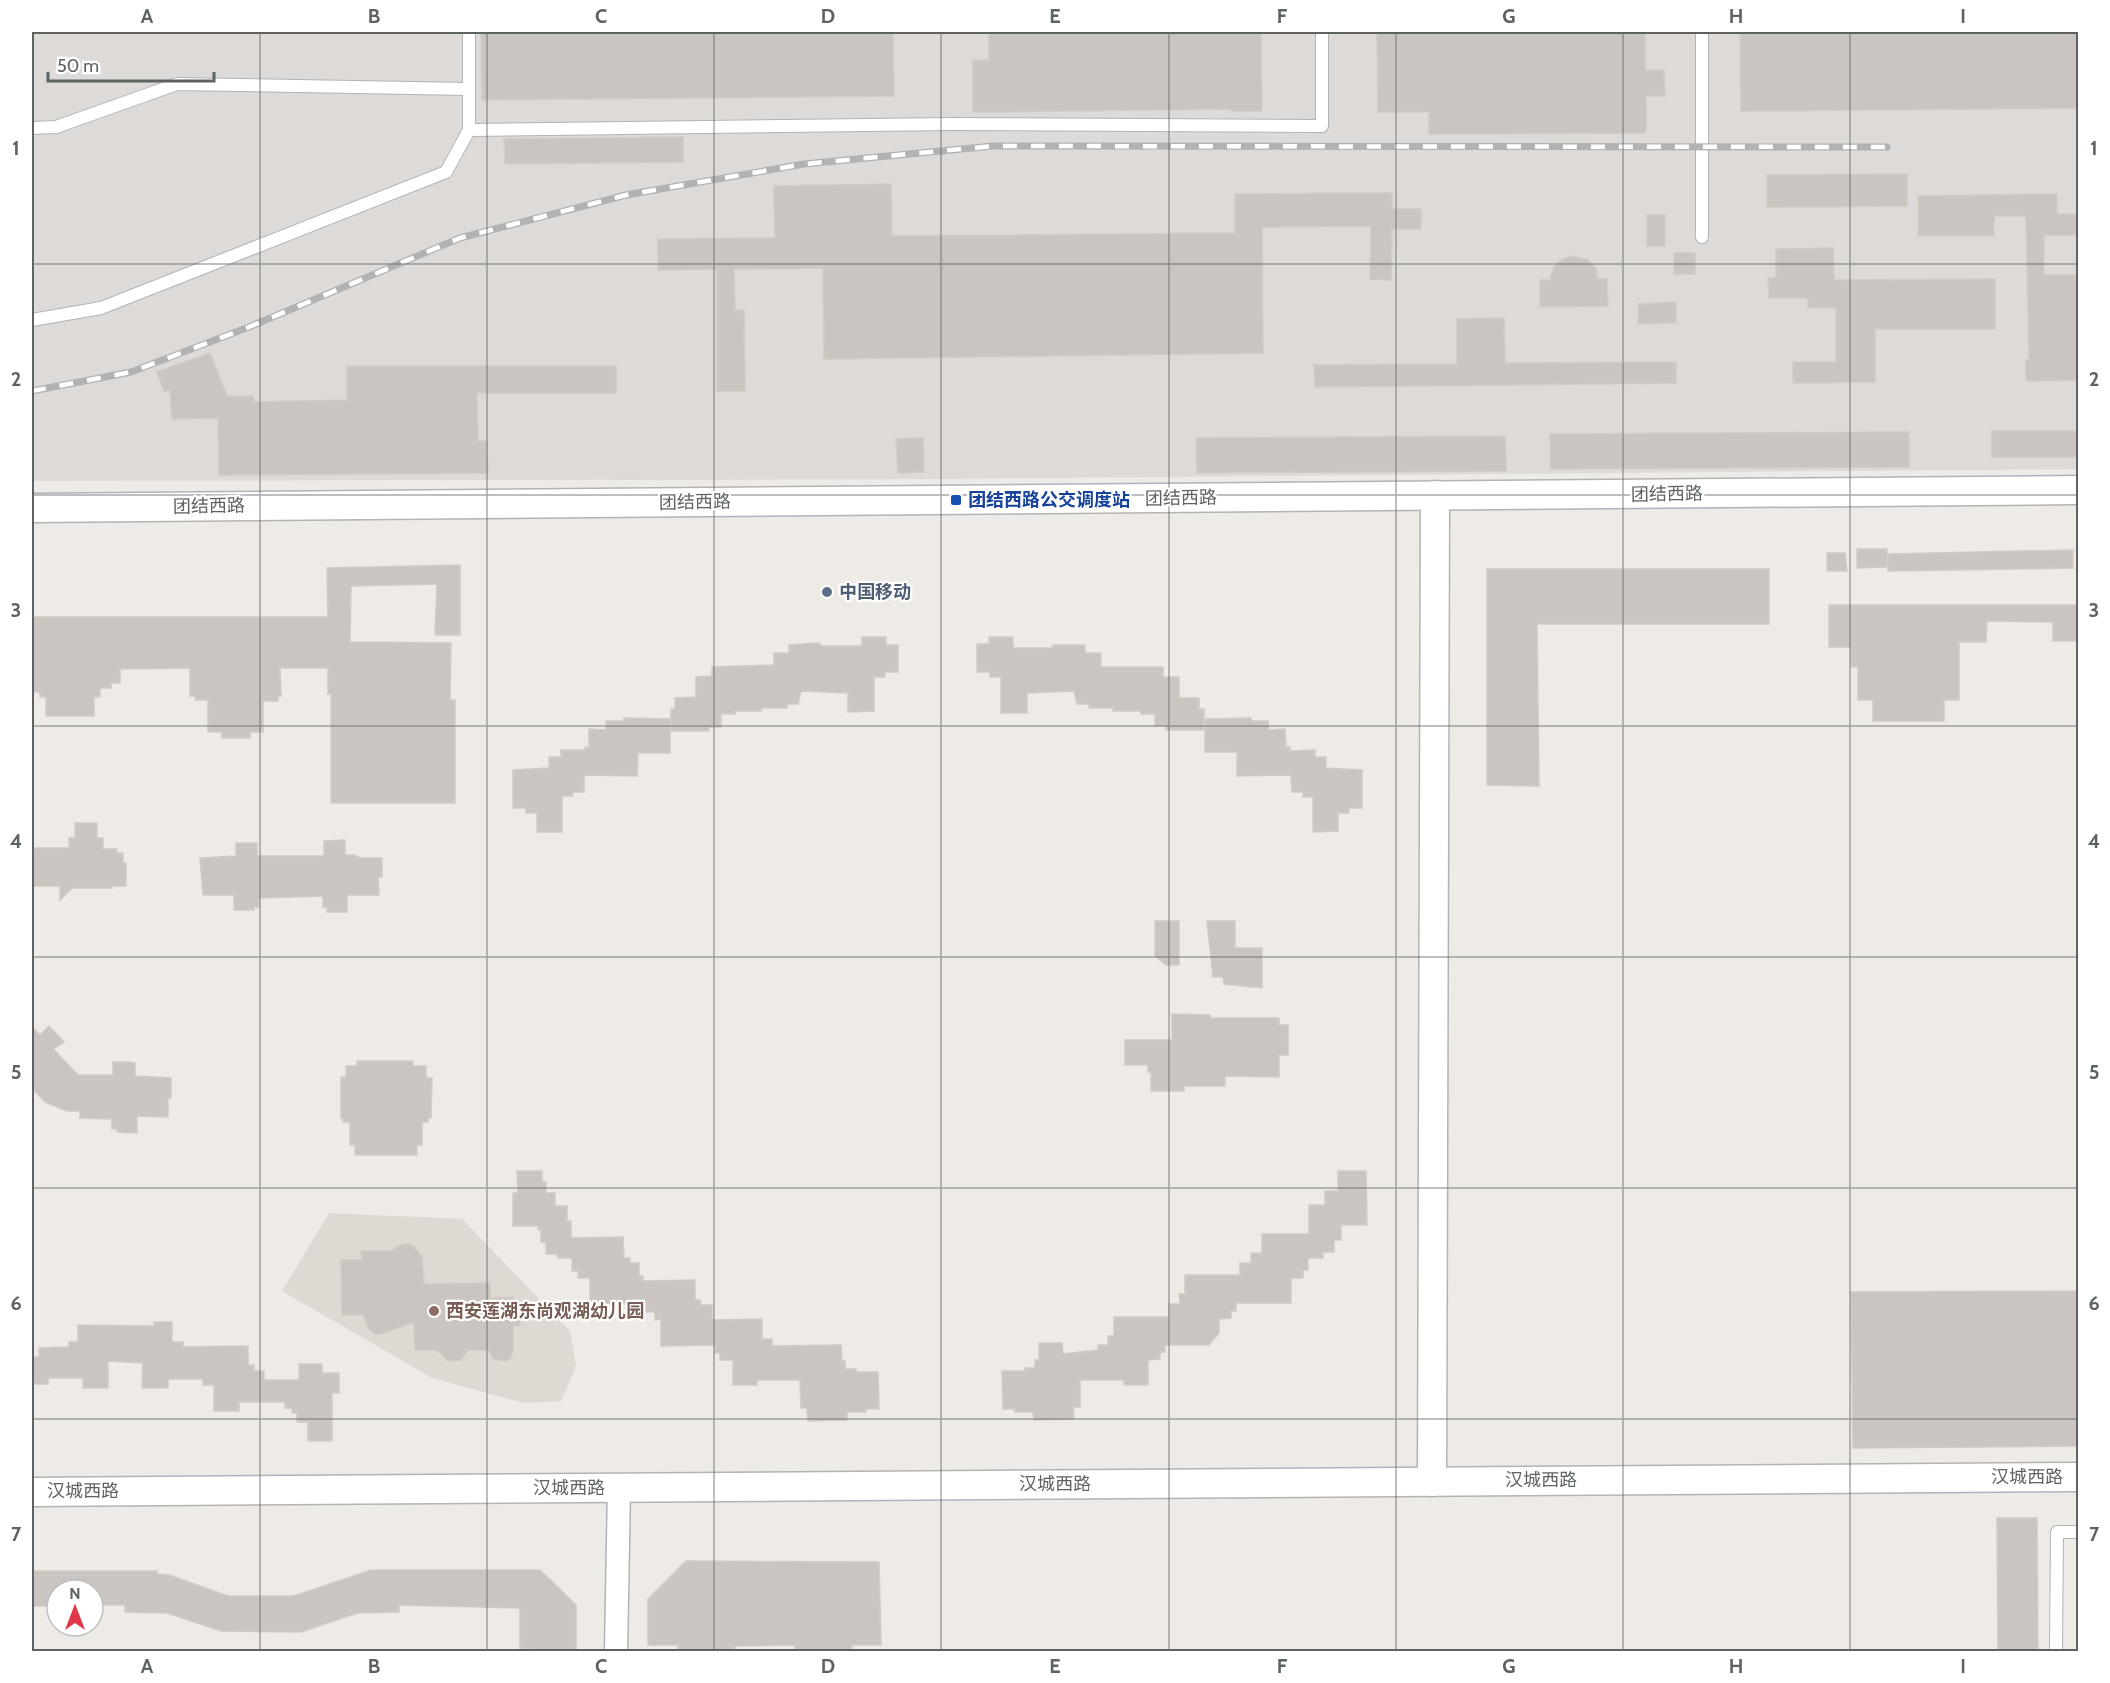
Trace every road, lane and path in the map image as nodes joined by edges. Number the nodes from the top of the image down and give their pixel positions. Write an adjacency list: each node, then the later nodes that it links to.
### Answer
1 (469, 32): 4 (lane)
2 (1322, 32): 6 (lane)
3 (1702, 32): 7 (lane)
4 (469, 89): 5 (lane); 6 (lane)
5 (32, 128)
6 (469, 130): 8 (lane)
7 (1702, 237)
8 (32, 320)
9 (2079, 490): 10 (street, 团结西路)
10 (1435, 495): 11 (street, 团结西路); 13 (street)
11 (32, 508)
12 (2079, 1477): 13 (street, 汉城西路)
13 (1432, 1482): 14 (street, 汉城西路)
14 (619, 1487): 15 (street, 汉城西路); 17 (street)
15 (32, 1492)
16 (2079, 1532): 18 (lane)
17 (616, 1652)
18 (2056, 1652)

